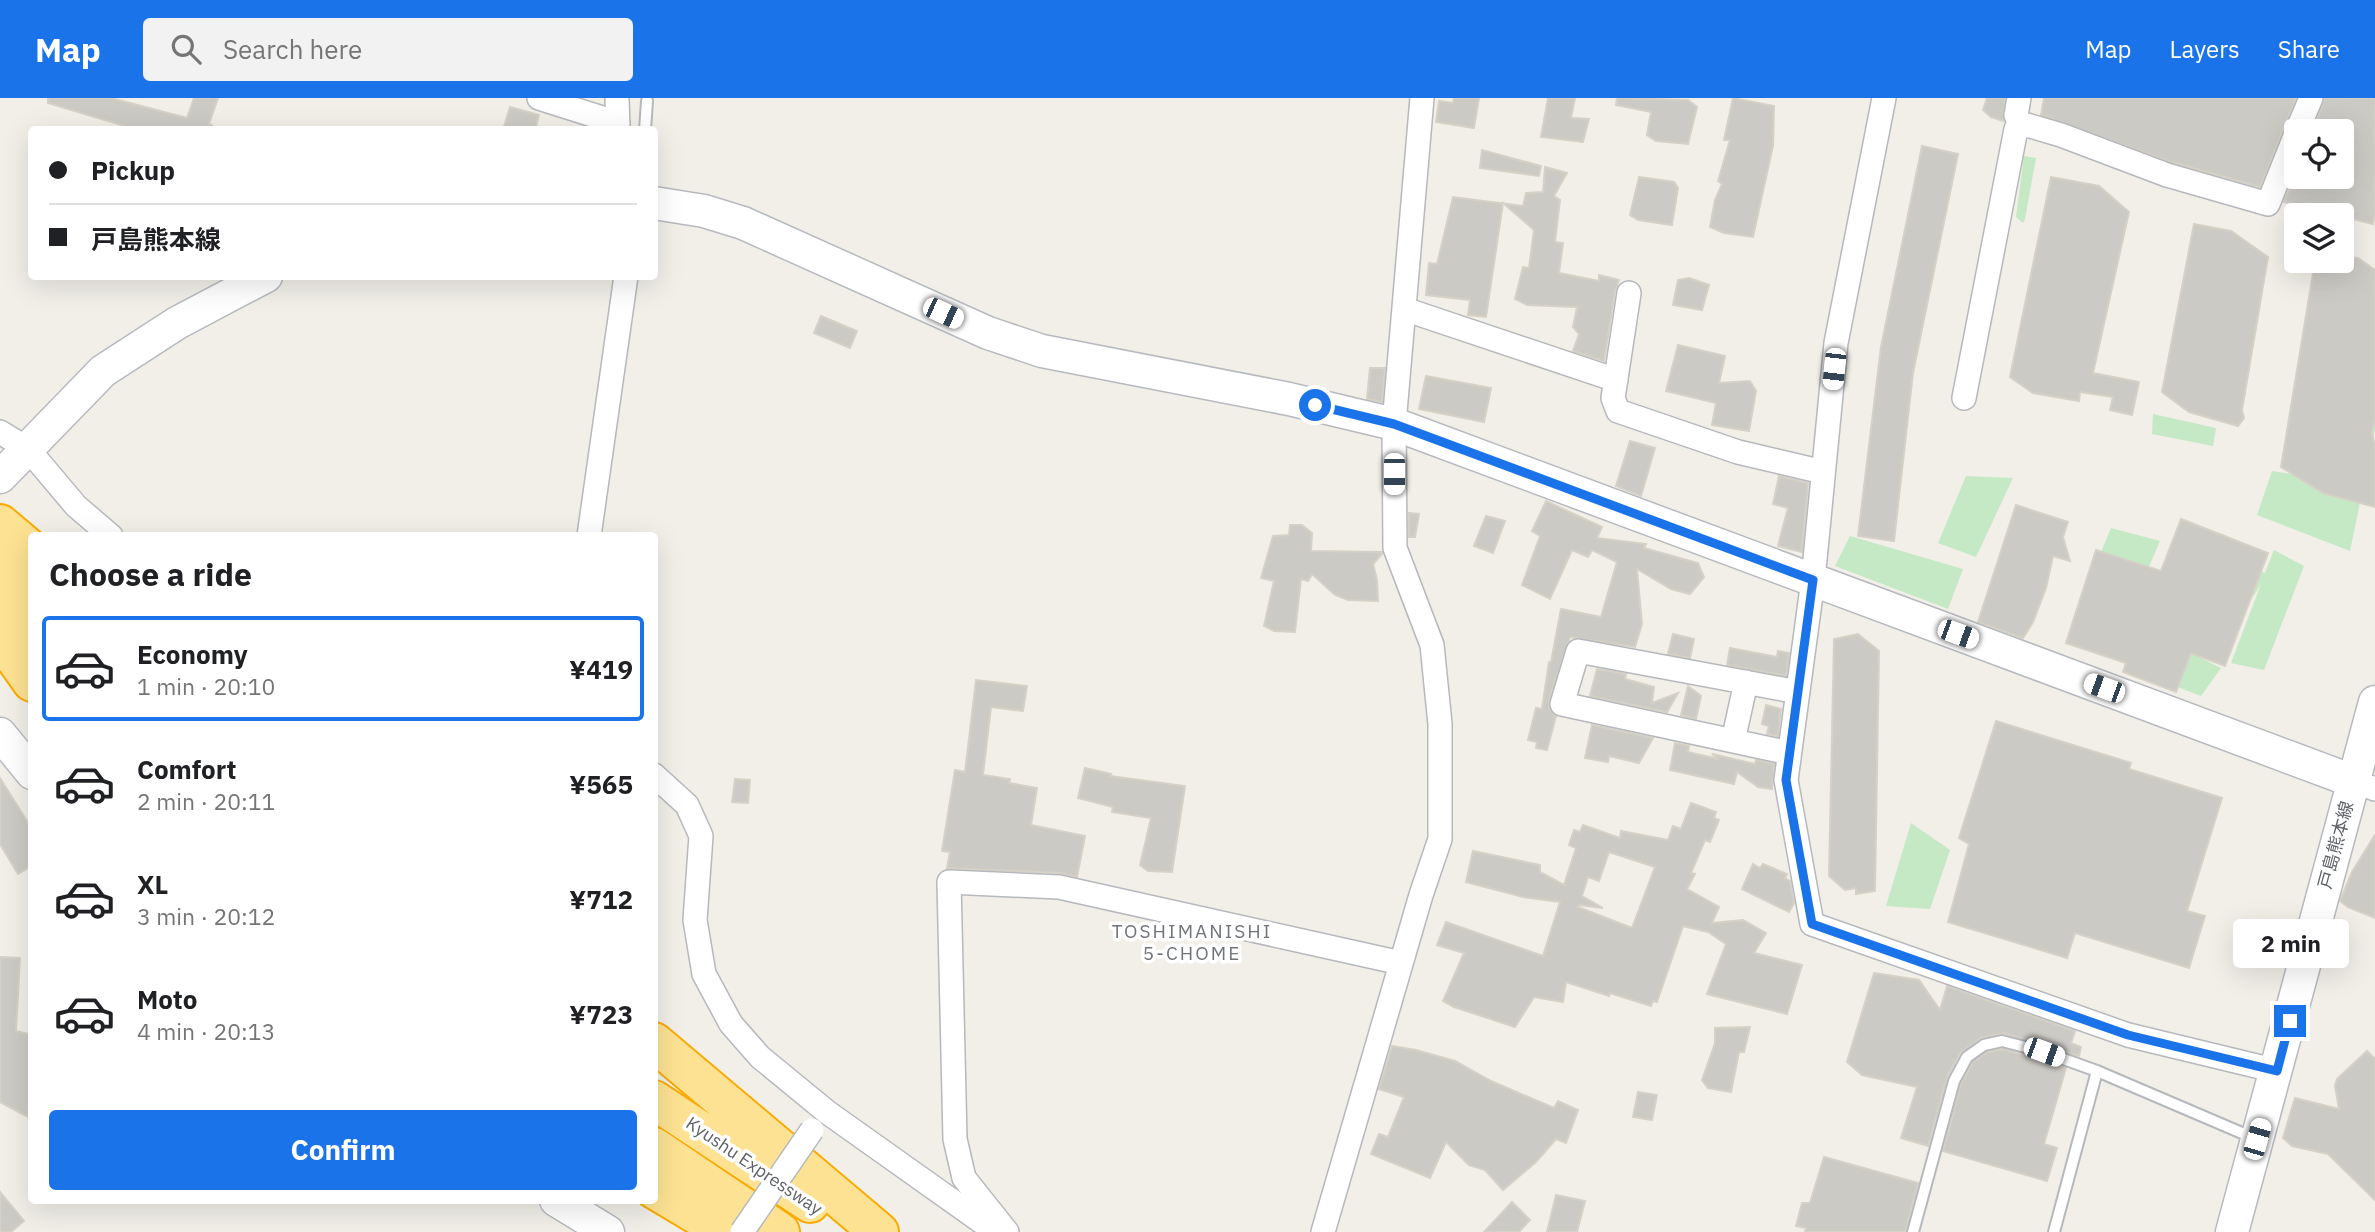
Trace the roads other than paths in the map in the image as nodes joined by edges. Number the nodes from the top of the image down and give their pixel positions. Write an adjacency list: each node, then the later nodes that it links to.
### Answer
1 (539, 98): 9 (street)
2 (617, 98): 9 (street)
3 (1422, 98): 17 (street)
4 (2019, 98): 11 (street)
5 (2311, 98): 8 (street)
6 (1879, 99): 23 (street)
7 (647, 101): 10 (lane)
8 (2303, 119)
9 (618, 126)
10 (645, 126)
11 (2021, 127): 12 (street); 19 (street)
12 (2284, 165)
13 (658, 204): 20 (street)
14 (259, 280): 22 (street)
15 (625, 280): 26 (street)
16 (1629, 293): 18 (street)
17 (1404, 309): 18 (street); 20 (street)
18 (1616, 380): 23 (street)
19 (1964, 398)
20 (1394, 424): 29 (street); 44 (street)
21 (0, 432): 22 (street)
22 (16, 462): 25 (street)
23 (1824, 472): 29 (street)
24 (0, 524): 27 (highway)
25 (106, 532)
26 (590, 532)
27 (28, 548)
28 (0, 562): 30 (highway)
29 (1813, 580): 36 (street); 43 (street)
30 (28, 589)
31 (0, 599): 32 (highway)
32 (28, 627)
33 (0, 637): 34 (highway)
34 (28, 676)
35 (1746, 682): 36 (street); 39 (street); 39 (street)
36 (1798, 692): 40 (street)
37 (2375, 702): 43 (street, 戸島熊本線)
38 (0, 734): 41 (street)
39 (1733, 741): 40 (street)
40 (1789, 753): 47 (street)
41 (28, 768)
42 (658, 779): 49 (street)
43 (2364, 785): 47 (street, 戸島熊本線)
44 (1401, 963): 61 (street); 62 (street)
45 (658, 1045): 59 (highway)
46 (2097, 1071): 50 (lane); 63 (lane); 64 (lane)
47 (2277, 1071): 50 (street, 戸島熊本線)
48 (658, 1103): 58 (highway, Kyushu Expressway)
49 (827, 1112): 56 (street, bridge); 60 (street)
50 (2257, 1139): 65 (street, 戸島熊本線)
51 (658, 1150): 57 (highway)
52 (658, 1191): 55 (highway)
53 (562, 1204): 54 (street)
54 (608, 1232)
55 (726, 1232)
56 (742, 1232)
57 (780, 1232)
58 (854, 1232)
59 (879, 1232)
60 (996, 1232)
61 (1007, 1232)
62 (1323, 1232)
63 (1913, 1232)
64 (2054, 1232)
65 (2232, 1232)

